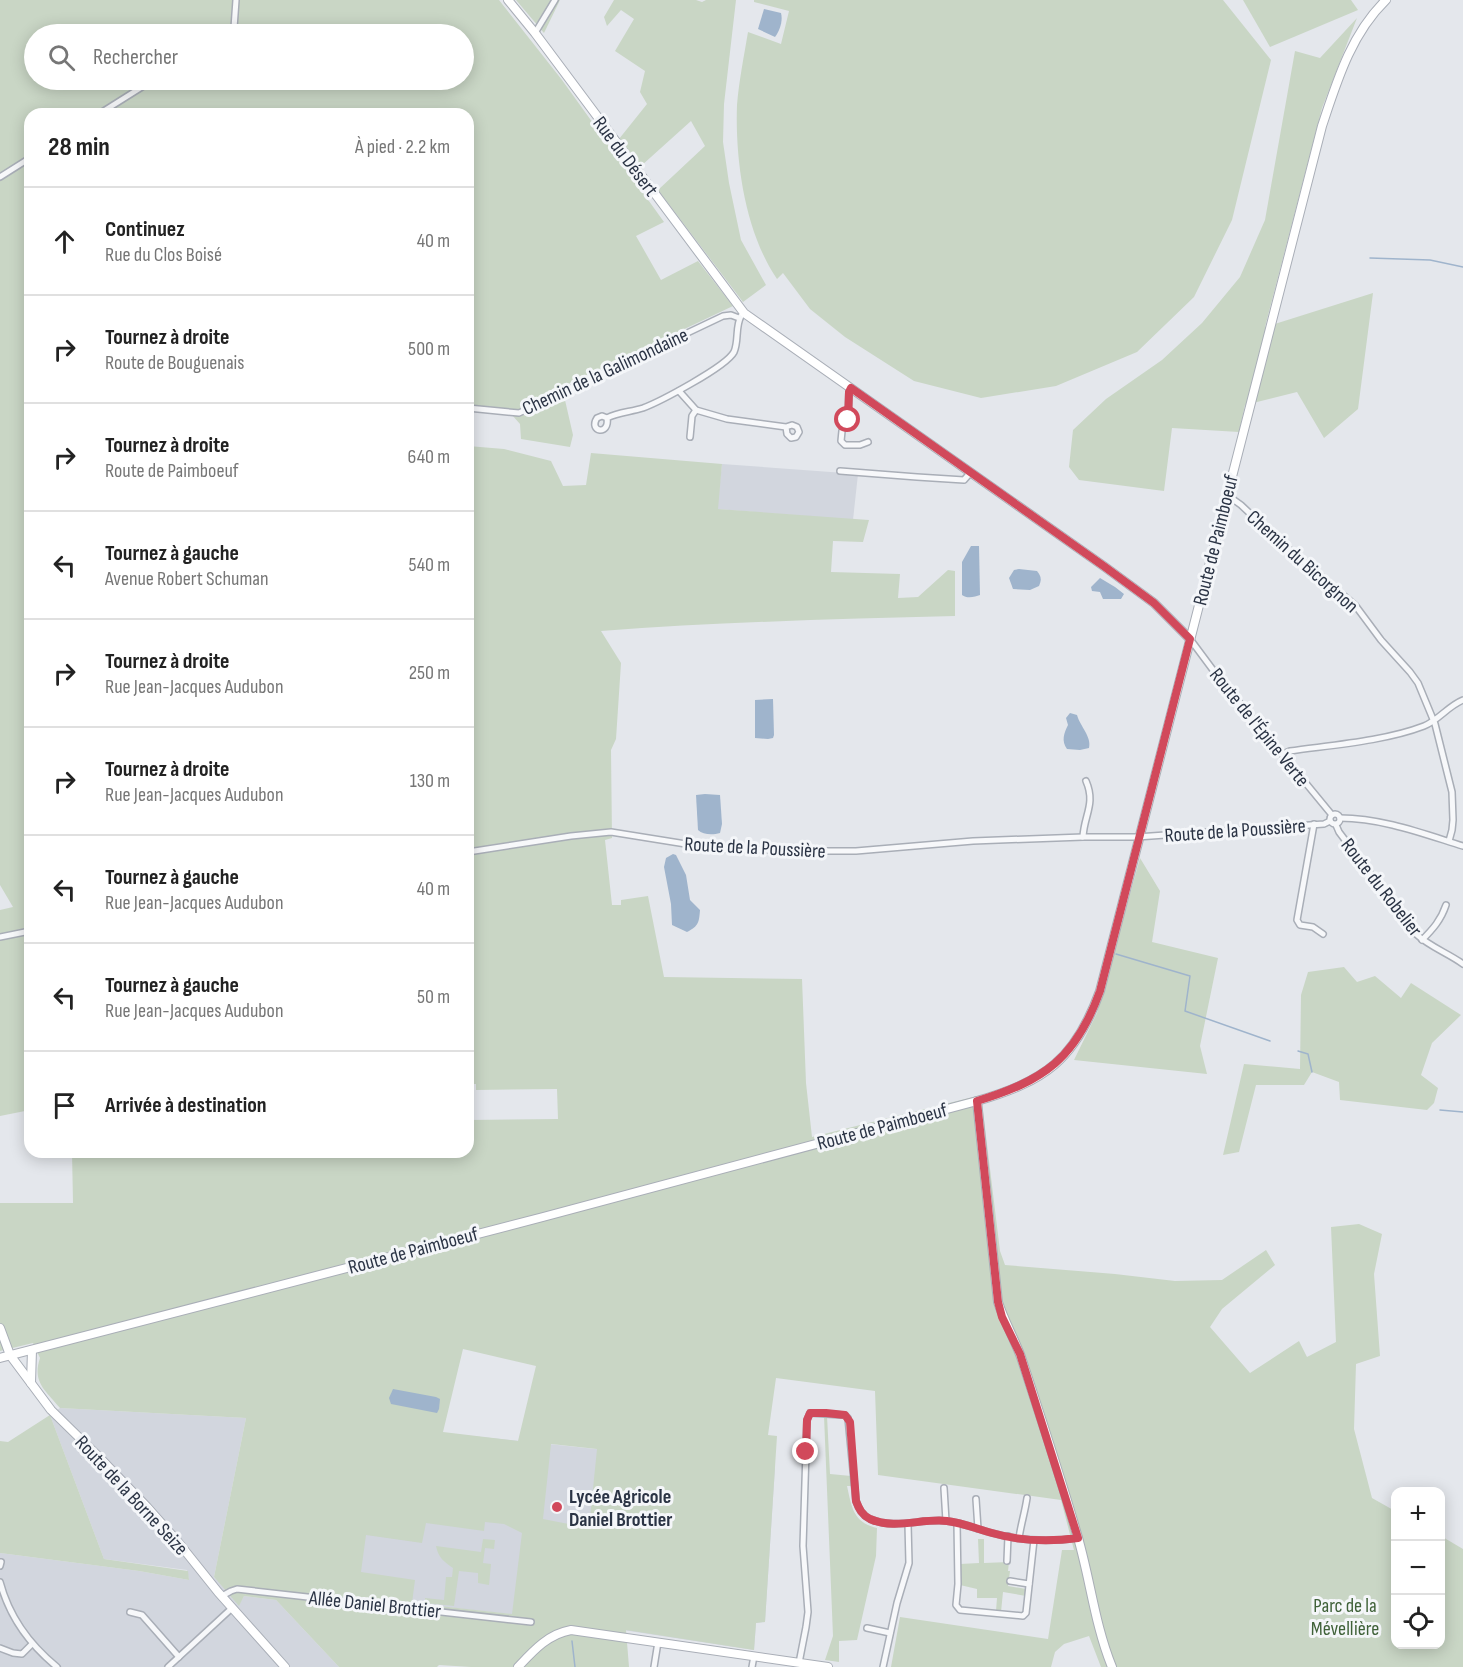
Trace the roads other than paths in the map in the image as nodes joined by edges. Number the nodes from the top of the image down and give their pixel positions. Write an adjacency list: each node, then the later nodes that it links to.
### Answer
1 (236, 0): 5 (street)
2 (508, 0): 6 (street, Rue du Désert)
3 (555, 0): 6 (street)
4 (1386, 0): 22 (street, Route de Paimboeuf)
5 (234, 24)
6 (535, 33): 11 (street, Rue du Désert)
7 (137, 90): 8 (street)
8 (109, 108)
9 (24, 162): 10 (street)
10 (0, 177)
11 (741, 315): 12 (street, Rue du Désert); 13 (street); 14 (street, Chemin de la Galimondaine)
12 (851, 388): 19 (street); 21 (street, Rue du Désert)
13 (680, 390): 15 (street); 16 (street)
14 (474, 409)
15 (696, 410): 17 (street); 18 (street)
16 (607, 418)
17 (786, 427)
18 (690, 437)
19 (868, 442)
20 (840, 471): 21 (street)
21 (971, 472): 23 (street, Rue du Désert)
22 (1227, 495): 23 (street, Route de Paimboeuf); 25 (street, Chemin du Bicorgnon)
23 (1190, 639): 26 (street, Route de l'Épine Verte); 30 (street, Route de Paimboeuf)
24 (1463, 700): 25 (street)
25 (1434, 721): 26 (street); 32 (street, Chemin du Bicorgnon)
26 (1283, 754): 28 (street, Route de l'Épine Verte)
27 (1086, 781): 31 (street)
28 (1333, 820): 29 (street, Route de la Poussière); 32 (street); 39 (street, Route du Robelier)
29 (1314, 824): 30 (street, Route de la Poussière); 37 (street)
30 (1140, 836): 31 (street, Route de la Poussière); 41 (street, Route de Paimboeuf)
31 (1083, 837): 34 (street, Route de la Poussière)
32 (1449, 841): 33 (street)
33 (1463, 846)
34 (474, 851)
35 (1446, 905): 39 (street)
36 (24, 932): 38 (street)
37 (1323, 933)
38 (0, 937)
39 (1422, 940): 40 (street, Route du Robelier)
40 (1463, 964)
41 (977, 1101): 43 (street, Route de Paimboeuf); 56 (street)
42 (0, 1328): 44 (street, Route de la Borne Seize)
43 (32, 1350): 44 (street, Route de Paimboeuf); 46 (street)
44 (10, 1355): 45 (street, Route de Paimboeuf); 46 (street, Route de la Borne Seize)
45 (0, 1358)
46 (31, 1384): 62 (street, Route de la Borne Seize)
47 (944, 1488): 50 (street)
48 (1027, 1498): 55 (street)
49 (976, 1499): 53 (street)
50 (946, 1521): 51 (street); 52 (street)
51 (957, 1523): 53 (street); 61 (street)
52 (908, 1524): 67 (street); 73 (street)
53 (978, 1529): 54 (street)
54 (1008, 1536): 55 (street); 58 (street)
55 (1019, 1538): 57 (street)
56 (1078, 1538): 57 (street); 82 (street)
57 (1034, 1540): 61 (street)
58 (1007, 1561)
59 (1010, 1581): 61 (street)
60 (0, 1582): 69 (street)
61 (1029, 1584)
62 (222, 1596): 63 (street, Route de la Borne Seize); 65 (street, Allée Daniel Brottier)
63 (232, 1608): 72 (street); 76 (street, Route de la Borne Seize)
64 (130, 1612): 72 (street)
65 (531, 1622)
66 (867, 1628): 67 (street)
67 (890, 1633): 81 (street)
68 (658, 1642): 71 (street); 77 (street); 78 (street)
69 (32, 1644): 70 (street); 74 (street)
70 (0, 1648)
71 (754, 1656): 73 (street); 79 (street)
72 (179, 1657): 75 (street)
73 (799, 1663): 80 (street)
74 (57, 1667)
75 (168, 1667)
76 (285, 1667)
77 (518, 1667)
78 (654, 1667)
79 (752, 1667)
80 (828, 1667)
81 (883, 1667)
82 (1112, 1667)

